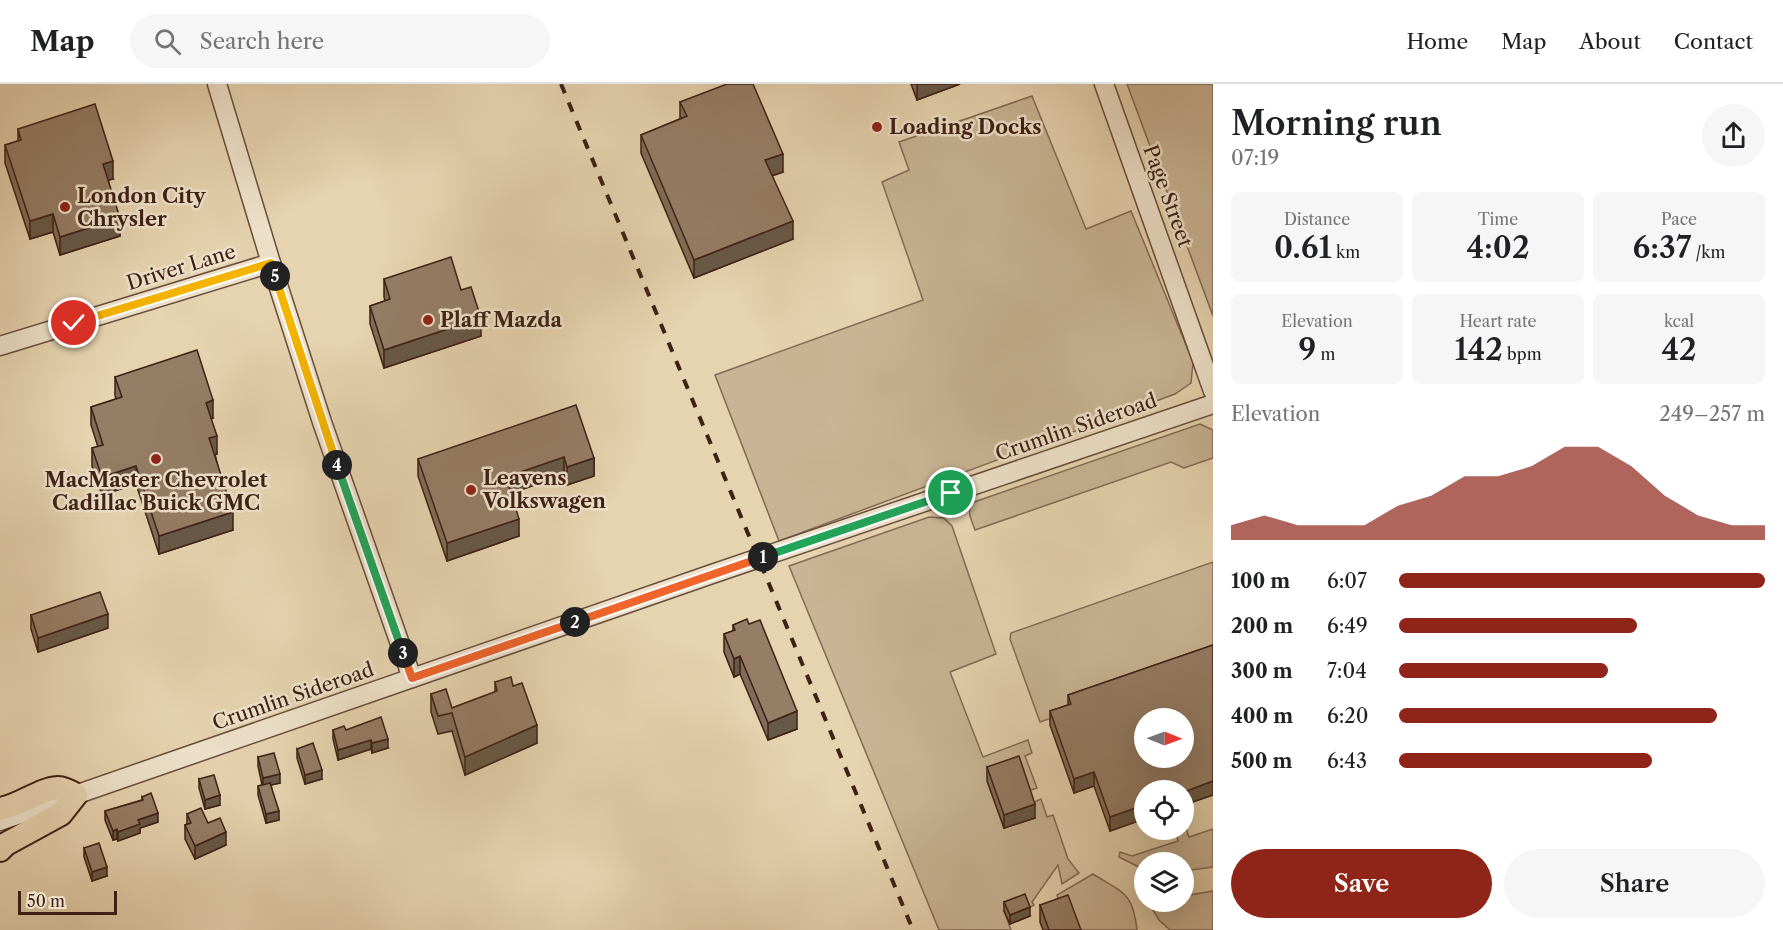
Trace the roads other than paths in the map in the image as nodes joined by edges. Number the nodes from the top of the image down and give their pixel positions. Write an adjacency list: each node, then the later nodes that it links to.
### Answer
1 (217, 84): 3 (street)
2 (1104, 84): 5 (street, Page Street)
3 (271, 263): 4 (street, Driver Lane); 7 (street)
4 (0, 346)
5 (1213, 391)
6 (1213, 404): 7 (street, Crumlin Sideroad)
7 (412, 678): 8 (street, Crumlin Sideroad)
8 (76, 795): 9 (main road); 10 (street, Crumlin Sideroad); 11 (main road)
9 (0, 809)
10 (0, 821)
11 (0, 850)

